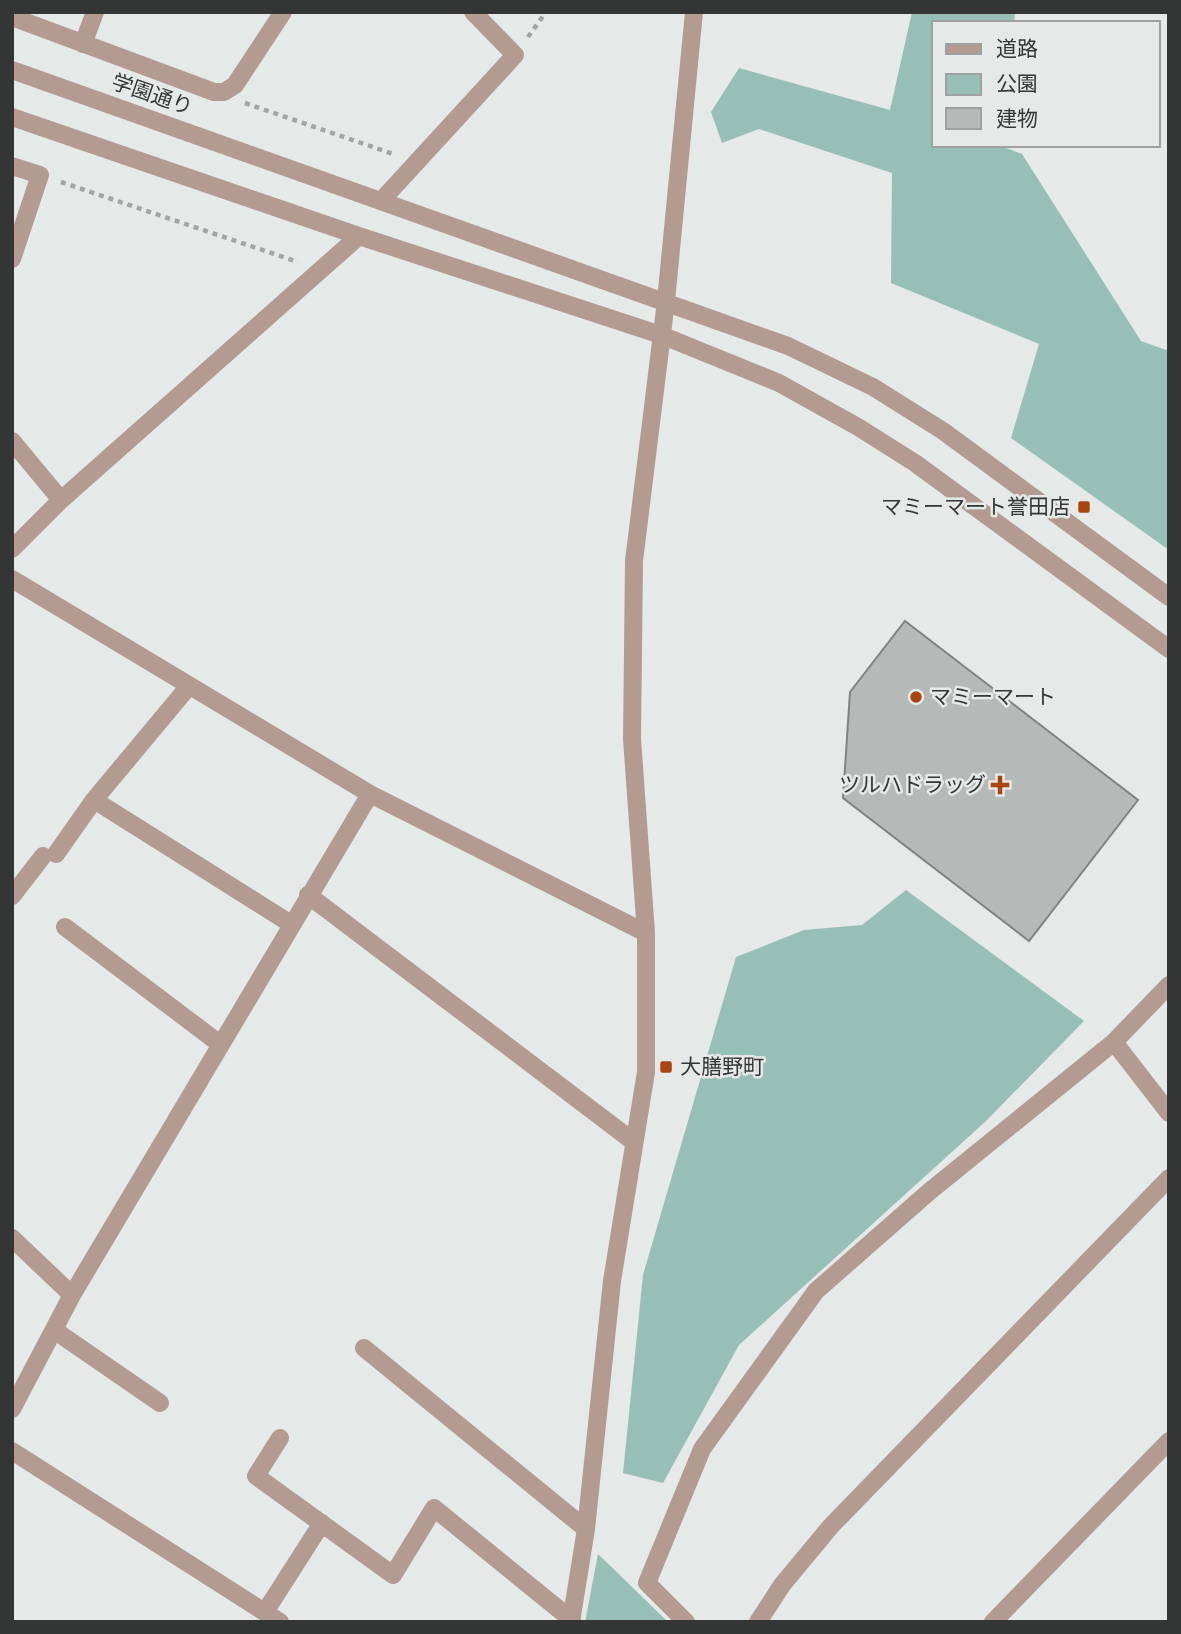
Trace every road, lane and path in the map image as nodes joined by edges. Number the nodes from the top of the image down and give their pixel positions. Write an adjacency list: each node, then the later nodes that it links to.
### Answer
1 (95, 12): 7 (street)
2 (283, 12): 10 (street)
3 (473, 12): 8 (street)
4 (546, 12): 8 (path)
5 (694, 12): 19 (street)
6 (12, 17): 7 (street)
7 (83, 44): 10 (street)
8 (515, 55): 12 (street)
9 (12, 70): 15 (street, 学園通り)
10 (224, 92): 12 (path)
11 (12, 117): 16 (street)
12 (416, 162): 15 (street)
13 (12, 166): 14 (street)
14 (40, 175): 17 (street); 18 (path)
15 (381, 201): 19 (street, 学園通り)
16 (359, 236): 18 (street); 20 (street)
17 (12, 259)
18 (321, 270): 22 (street)
19 (666, 301): 20 (street); 25 (street, 学園通り)
20 (661, 335): 26 (street); 34 (street)
21 (12, 441): 22 (street)
22 (61, 500): 23 (street)
23 (12, 550)
24 (12, 579): 27 (street)
25 (1169, 597)
26 (1169, 649)
27 (189, 685): 28 (street); 29 (street)
28 (370, 794): 31 (street); 34 (street)
29 (94, 800): 30 (street); 32 (street)
30 (13, 895)
31 (308, 895): 32 (street); 39 (street)
32 (291, 925): 37 (street)
33 (65, 927): 37 (street)
34 (646, 933): 39 (street)
35 (1169, 985): 36 (street)
36 (1114, 1042): 38 (street); 54 (street)
37 (220, 1044): 42 (street)
38 (1169, 1113)
39 (634, 1142): 51 (street)
40 (1169, 1178): 55 (street)
41 (12, 1238): 42 (street)
42 (72, 1295): 43 (street)
43 (54, 1330): 45 (street); 46 (street)
44 (364, 1348): 51 (street)
45 (160, 1403)
46 (12, 1409)
47 (280, 1438): 50 (street)
48 (1169, 1440): 56 (street)
49 (12, 1451): 52 (street)
50 (322, 1523): 52 (street); 53 (street)
51 (586, 1529): 53 (street)
52 (272, 1617)
53 (572, 1621)
54 (686, 1622)
55 (758, 1622)
56 (993, 1622)

